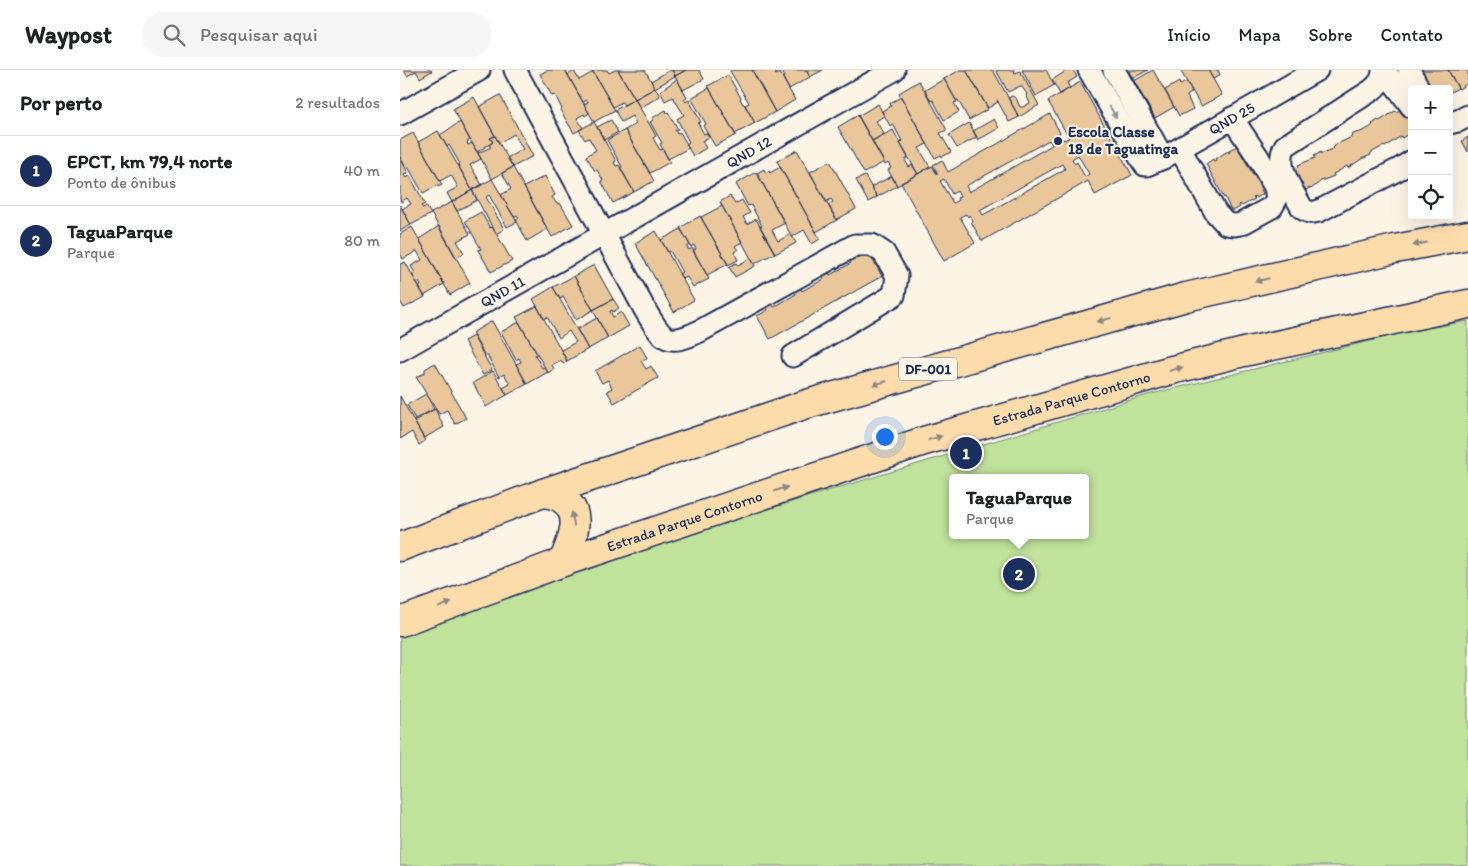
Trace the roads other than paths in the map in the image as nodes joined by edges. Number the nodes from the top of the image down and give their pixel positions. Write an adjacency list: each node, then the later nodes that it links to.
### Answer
1 (479, 70): 11 (street)
2 (515, 70): 17 (street)
3 (894, 70): 17 (street, QND 12)
4 (1089, 70): 15 (street, one-way to 15)
5 (1114, 70): 15 (street)
6 (1317, 70): 13 (street, QND 25)
7 (1384, 70): 10 (street); 16 (street)
8 (1409, 70): 9 (street)
9 (1417, 85)
10 (1408, 102)
11 (400, 114)
12 (1468, 116): 14 (street)
13 (1232, 118): 15 (street, QND 25); 15 (street)
14 (1453, 122)
15 (1163, 157)
16 (1408, 163)
17 (604, 234): 20 (street, QND 11); 21 (street)
18 (1468, 235): 22 (highway, DF-001, one-way to 22)
19 (1468, 304): 24 (highway, Estrada Parque Contorno, one-way to 19)
20 (400, 350)
21 (793, 356)
22 (543, 492): 23 (highway, DF-001); 24 (highway, one-way to 22)
23 (400, 547)
24 (563, 562): 25 (highway, Estrada Parque Contorno, one-way to 24)
25 (400, 622)

